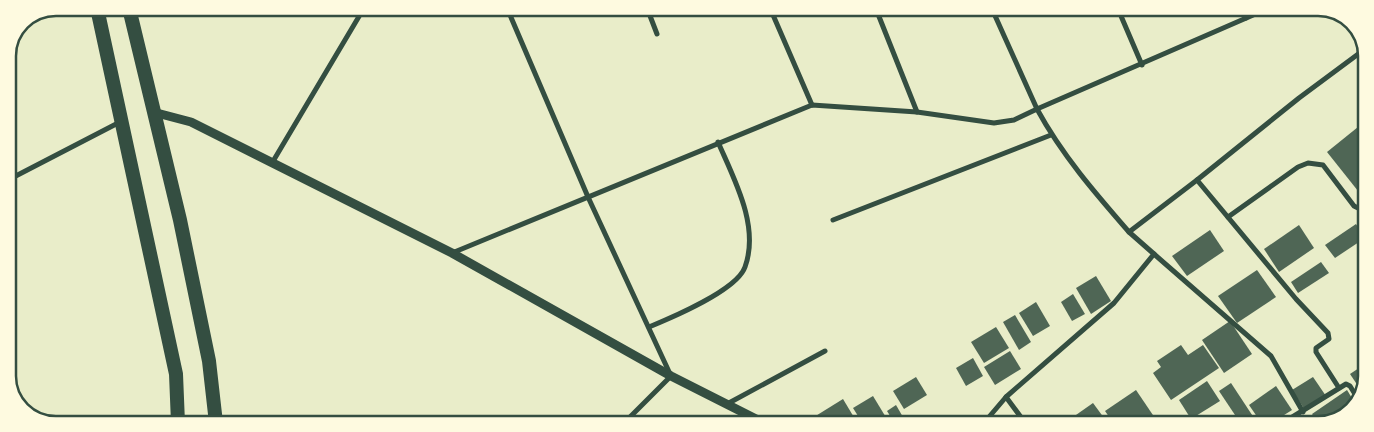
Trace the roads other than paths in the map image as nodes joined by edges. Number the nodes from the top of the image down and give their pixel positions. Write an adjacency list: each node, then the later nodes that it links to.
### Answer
1 (99, 16): 19 (highway)
2 (131, 16): 17 (highway)
3 (359, 16): 22 (street)
4 (510, 16): 25 (street)
5 (650, 16): 12 (street)
6 (773, 16): 15 (street)
7 (879, 16): 18 (street)
8 (995, 16): 16 (street)
9 (1121, 16): 14 (street)
10 (1251, 16): 11 (street)
11 (1246, 18): 14 (street)
12 (658, 34)
13 (1358, 54): 24 (street)
14 (1142, 65): 16 (street)
15 (812, 105): 18 (street); 21 (street)
16 (1036, 110): 18 (street); 20 (street)
17 (153, 112): 22 (street); 41 (highway)
18 (917, 112)
19 (121, 122): 23 (street); 40 (highway)
20 (1051, 135): 28 (street); 29 (street)
21 (718, 142): 25 (street); 32 (street)
22 (272, 163): 30 (street)
23 (16, 176)
24 (1197, 180): 27 (street); 29 (street)
25 (588, 197): 30 (street); 32 (street)
26 (1358, 207): 27 (street)
27 (1228, 217): 35 (street)
28 (833, 220)
29 (1129, 232): 31 (street)
30 (452, 253): 34 (street)
31 (1154, 254): 37 (street); 39 (street)
32 (649, 327): 34 (street)
33 (826, 351): 38 (street)
34 (670, 376): 38 (street); 42 (street)
35 (1339, 388): 36 (street); 39 (street)
36 (1354, 393)
37 (1006, 397): 44 (street); 45 (street)
38 (727, 404): 43 (street)
39 (1303, 412): 46 (street)
40 (178, 416)
41 (215, 416)
42 (631, 416)
43 (750, 416)
44 (990, 416)
45 (1020, 416)
46 (1296, 416)

